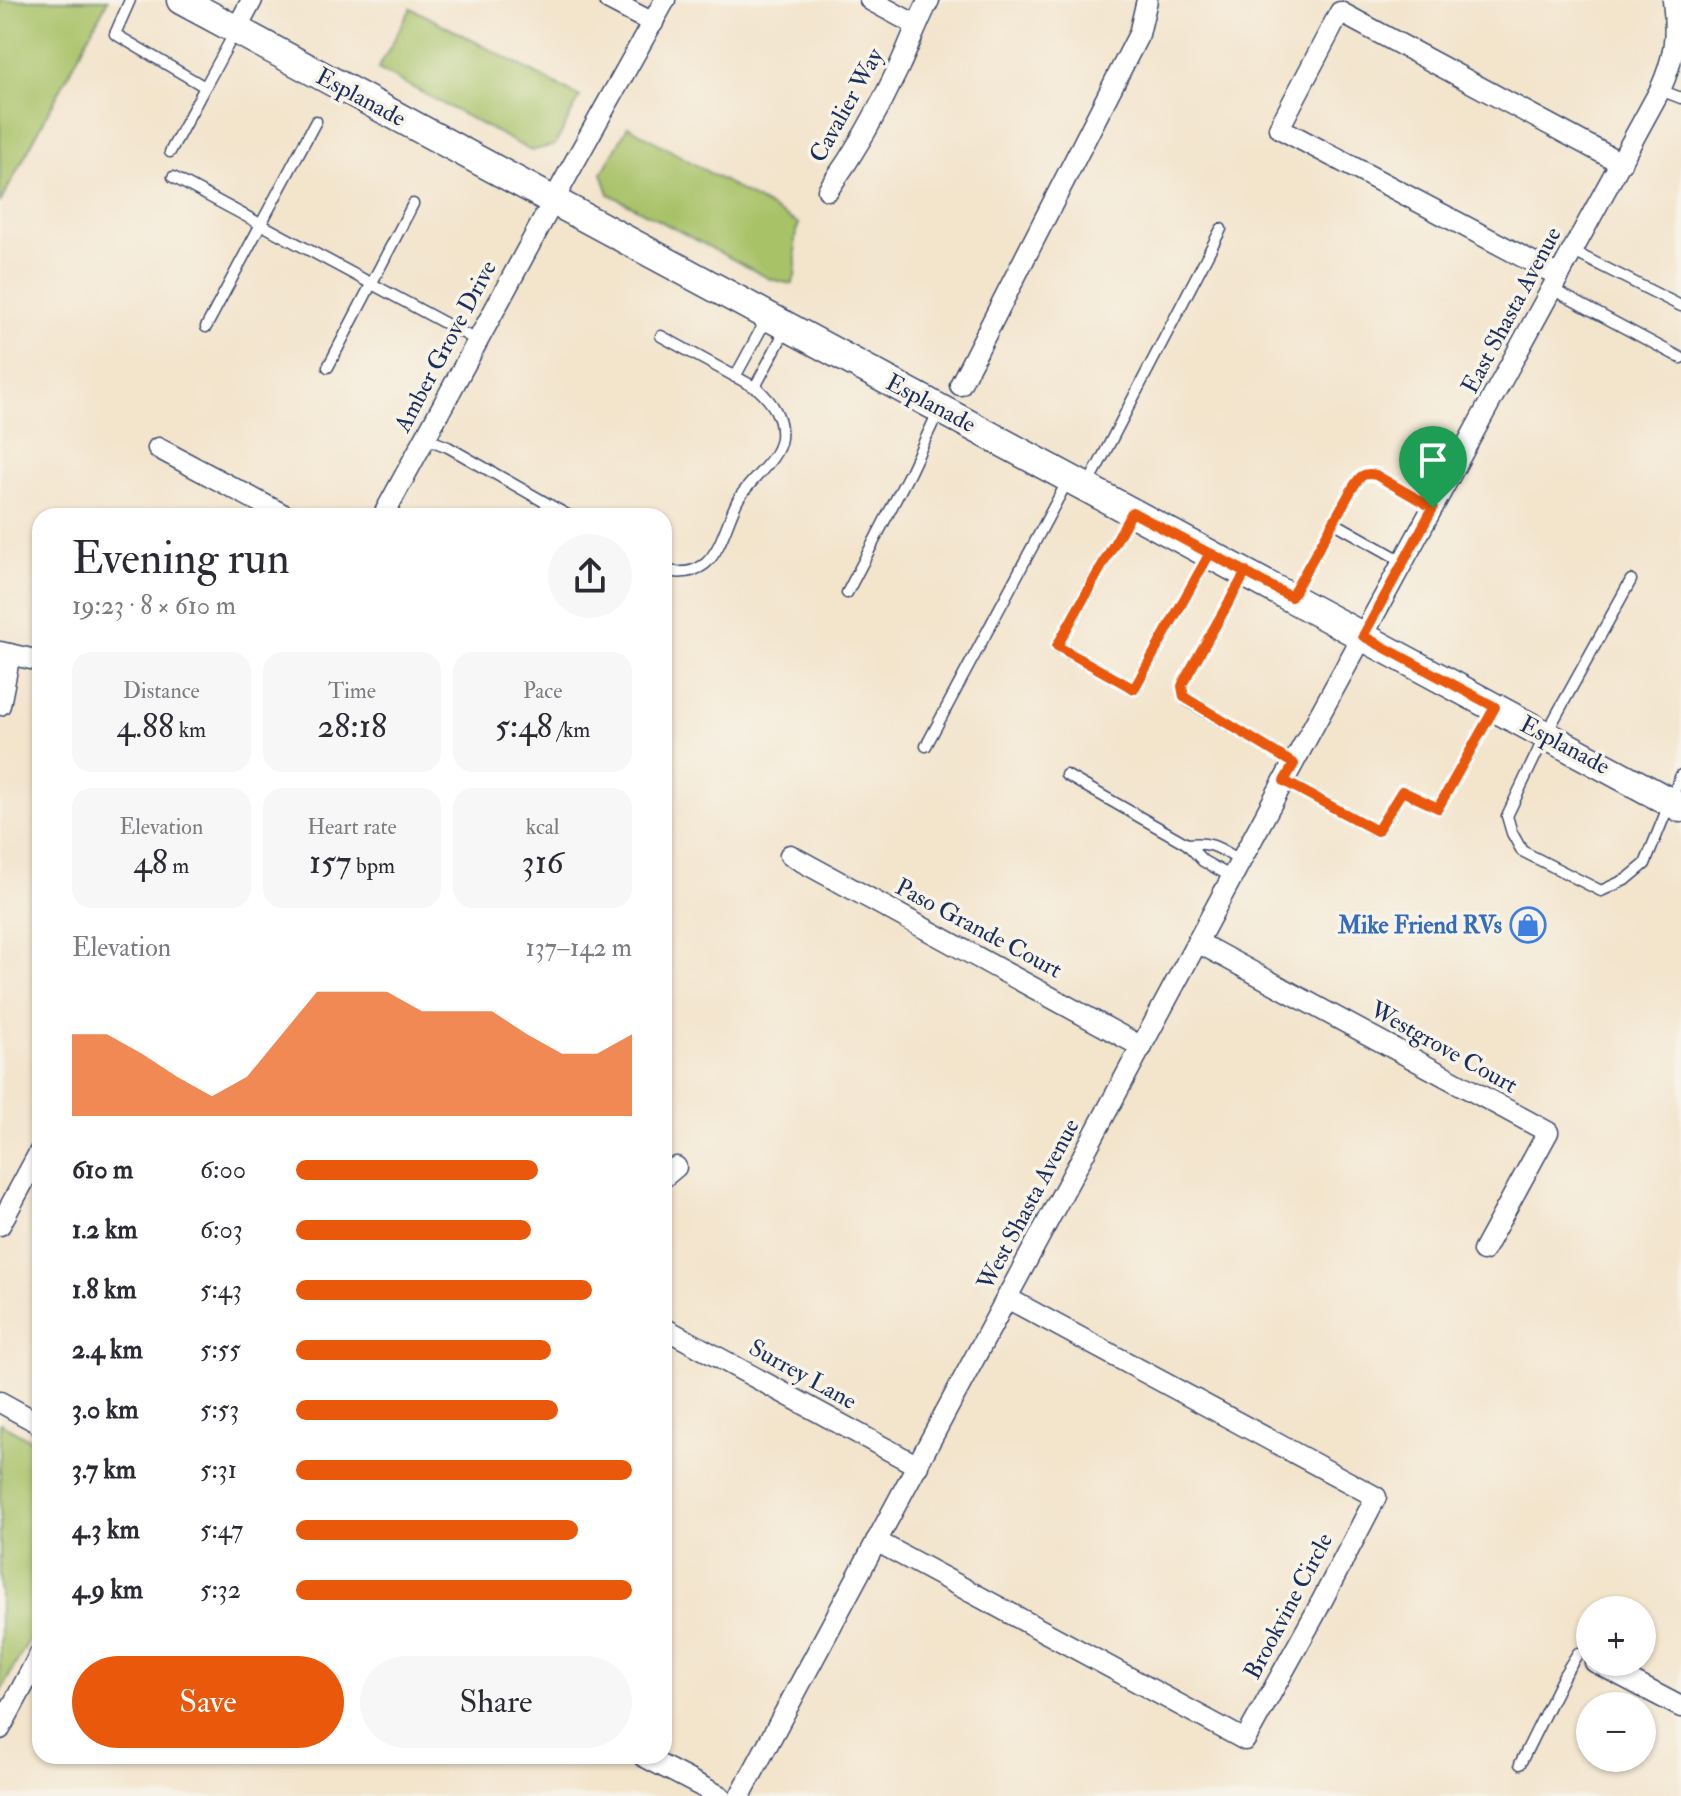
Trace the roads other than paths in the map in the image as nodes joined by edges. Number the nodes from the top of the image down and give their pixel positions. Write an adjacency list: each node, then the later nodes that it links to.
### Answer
1 (130, 0): 13 (lane)
2 (181, 0): 12 (main road, Esplanade)
3 (252, 0): 12 (street)
4 (609, 0): 10 (street)
5 (665, 0): 10 (street, Amber Grove Drive)
6 (870, 0): 11 (street)
7 (929, 0): 11 (street, Cavalier Way)
8 (1147, 0): 36 (street)
9 (1673, 0): 14 (street, East Shasta Avenue)
10 (653, 23): 21 (street, Amber Grove Drive)
11 (916, 25): 20 (street, Cavalier Way)
12 (236, 30): 13 (lane); 21 (main road, Esplanade)
13 (205, 87): 17 (lane)
14 (1660, 90): 15 (lane); 18 (street, East Shasta Avenue)
15 (1681, 98)
16 (316, 121): 23 (lane)
17 (170, 152)
18 (1621, 163): 25 (street, East Shasta Avenue); 26 (street)
19 (173, 177): 23 (lane)
20 (828, 190)
21 (554, 200): 29 (main road, Esplanade); 32 (street, Amber Grove Drive)
22 (413, 204): 27 (lane)
23 (262, 225): 27 (lane); 30 (lane)
24 (1221, 229): 41 (lane)
25 (1572, 251): 26 (street, East Shasta Avenue); 28 (lane)
26 (1556, 282): 33 (lane); 45 (street, East Shasta Avenue)
27 (372, 284): 32 (lane); 34 (lane)
28 (1681, 306)
29 (778, 321): 35 (lane); 37 (lane); 38 (main road, Esplanade)
30 (206, 327)
31 (661, 336): 35 (lane)
32 (478, 341): 39 (street, Amber Grove Drive)
33 (1681, 358)
34 (328, 367)
35 (735, 377): 37 (lane)
36 (960, 385)
37 (755, 387): 51 (lane)
38 (940, 408): 41 (main road, Esplanade); 53 (lane)
39 (425, 438): 43 (street, Amber Grove Drive); 44 (lane)
40 (158, 448): 42 (street)
41 (1078, 482): 46 (main road, Esplanade); 61 (lane)
42 (271, 508)
43 (387, 508)
44 (555, 508)
45 (1433, 508): 47 (lane); 49 (street, East Shasta Avenue)
46 (1132, 512): 48 (main road, Esplanade); 48 (lane)
47 (1333, 522): 49 (lane); 54 (lane)
48 (1210, 553): 50 (main road, Esplanade)
49 (1404, 562): 55 (street, East Shasta Avenue)
50 (1246, 572): 54 (main road, Esplanade); 62 (lane)
51 (672, 573)
52 (1631, 580): 60 (lane)
53 (847, 593)
54 (1291, 597): 55 (main road, Esplanade)
55 (1363, 636): 59 (main road, Esplanade); 62 (street, West Shasta Avenue)
56 (5, 653): 57 (street); 58 (street)
57 (32, 659)
58 (0, 705)
59 (1495, 707): 60 (main road, Esplanade); 62 (lane)
60 (1546, 734): 65 (main road, Esplanade); 65 (lane)
61 (926, 746)
62 (1289, 772): 68 (street, West Shasta Avenue)
63 (1066, 775): 66 (lane)
64 (1681, 775): 65 (lane)
65 (1676, 805)
66 (1187, 844): 68 (lane); 68 (lane)
67 (790, 855): 70 (street, Paso Grande Court)
68 (1237, 869): 69 (street, West Shasta Avenue)
69 (1197, 942): 70 (street, West Shasta Avenue); 73 (street, Westgrove Court)
70 (1142, 1047): 74 (street, West Shasta Avenue)
71 (32, 1166): 72 (street)
72 (0, 1225)
73 (1483, 1251)
74 (1007, 1298): 78 (street, West Shasta Avenue); 79 (street, Brookvine Circle)
75 (672, 1332): 78 (street, Surrey Lane)
76 (0, 1402): 77 (street)
77 (32, 1420)
78 (918, 1466): 79 (street, West Shasta Avenue)
79 (876, 1541): 88 (street, West Shasta Avenue)
80 (1576, 1666): 86 (lane)
81 (32, 1669): 84 (street)
82 (1622, 1676): 83 (street)
83 (1681, 1707)
84 (0, 1729)
85 (658, 1764): 87 (street)
86 (1520, 1764)
87 (720, 1796)
88 (740, 1796)

